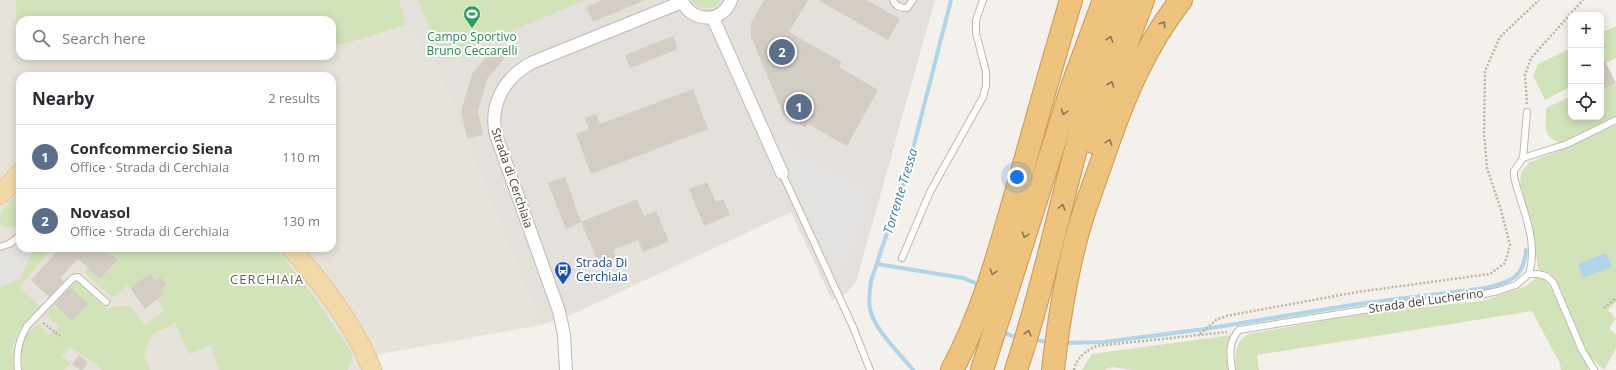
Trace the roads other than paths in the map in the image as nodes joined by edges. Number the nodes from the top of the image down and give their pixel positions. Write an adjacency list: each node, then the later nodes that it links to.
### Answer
1 (732, 0): 12 (street)
2 (892, 0): 3 (lane)
3 (913, 0)
4 (983, 0): 23 (lane)
5 (1071, 0): 13 (highway)
6 (1087, 0): 13 (highway)
7 (1104, 0): 32 (highway, one-way to 32)
8 (1126, 0): 33 (highway, one-way to 8)
9 (1143, 0): 25 (highway, one-way to 9)
10 (1181, 0): 25 (highway, one-way to 10)
11 (682, 1): 12 (street, Strada di Cerchiaia); 29 (street, Strada di Cerchiaia)
12 (713, 18): 17 (street)
13 (1039, 112): 31 (highway, one-way to 31)
14 (1527, 112): 16 (lane)
15 (1616, 120): 16 (lane)
16 (1523, 158): 24 (lane)
17 (782, 172): 30 (lane)
18 (16, 177): 19 (main road)
19 (0, 195)
20 (16, 239): 21 (lane)
21 (0, 247)
22 (294, 252): 28 (main road)
23 (902, 258)
24 (1529, 274): 36 (lane, Strada del Lucherino); 37 (lane)
25 (1059, 299): 34 (highway); 35 (highway)
26 (106, 302): 27 (lane)
27 (18, 370)
28 (372, 370)
29 (566, 370)
30 (870, 370)
31 (952, 370)
32 (982, 370)
33 (1016, 370)
34 (1046, 370)
35 (1053, 370)
36 (1232, 370)
37 (1594, 370)

